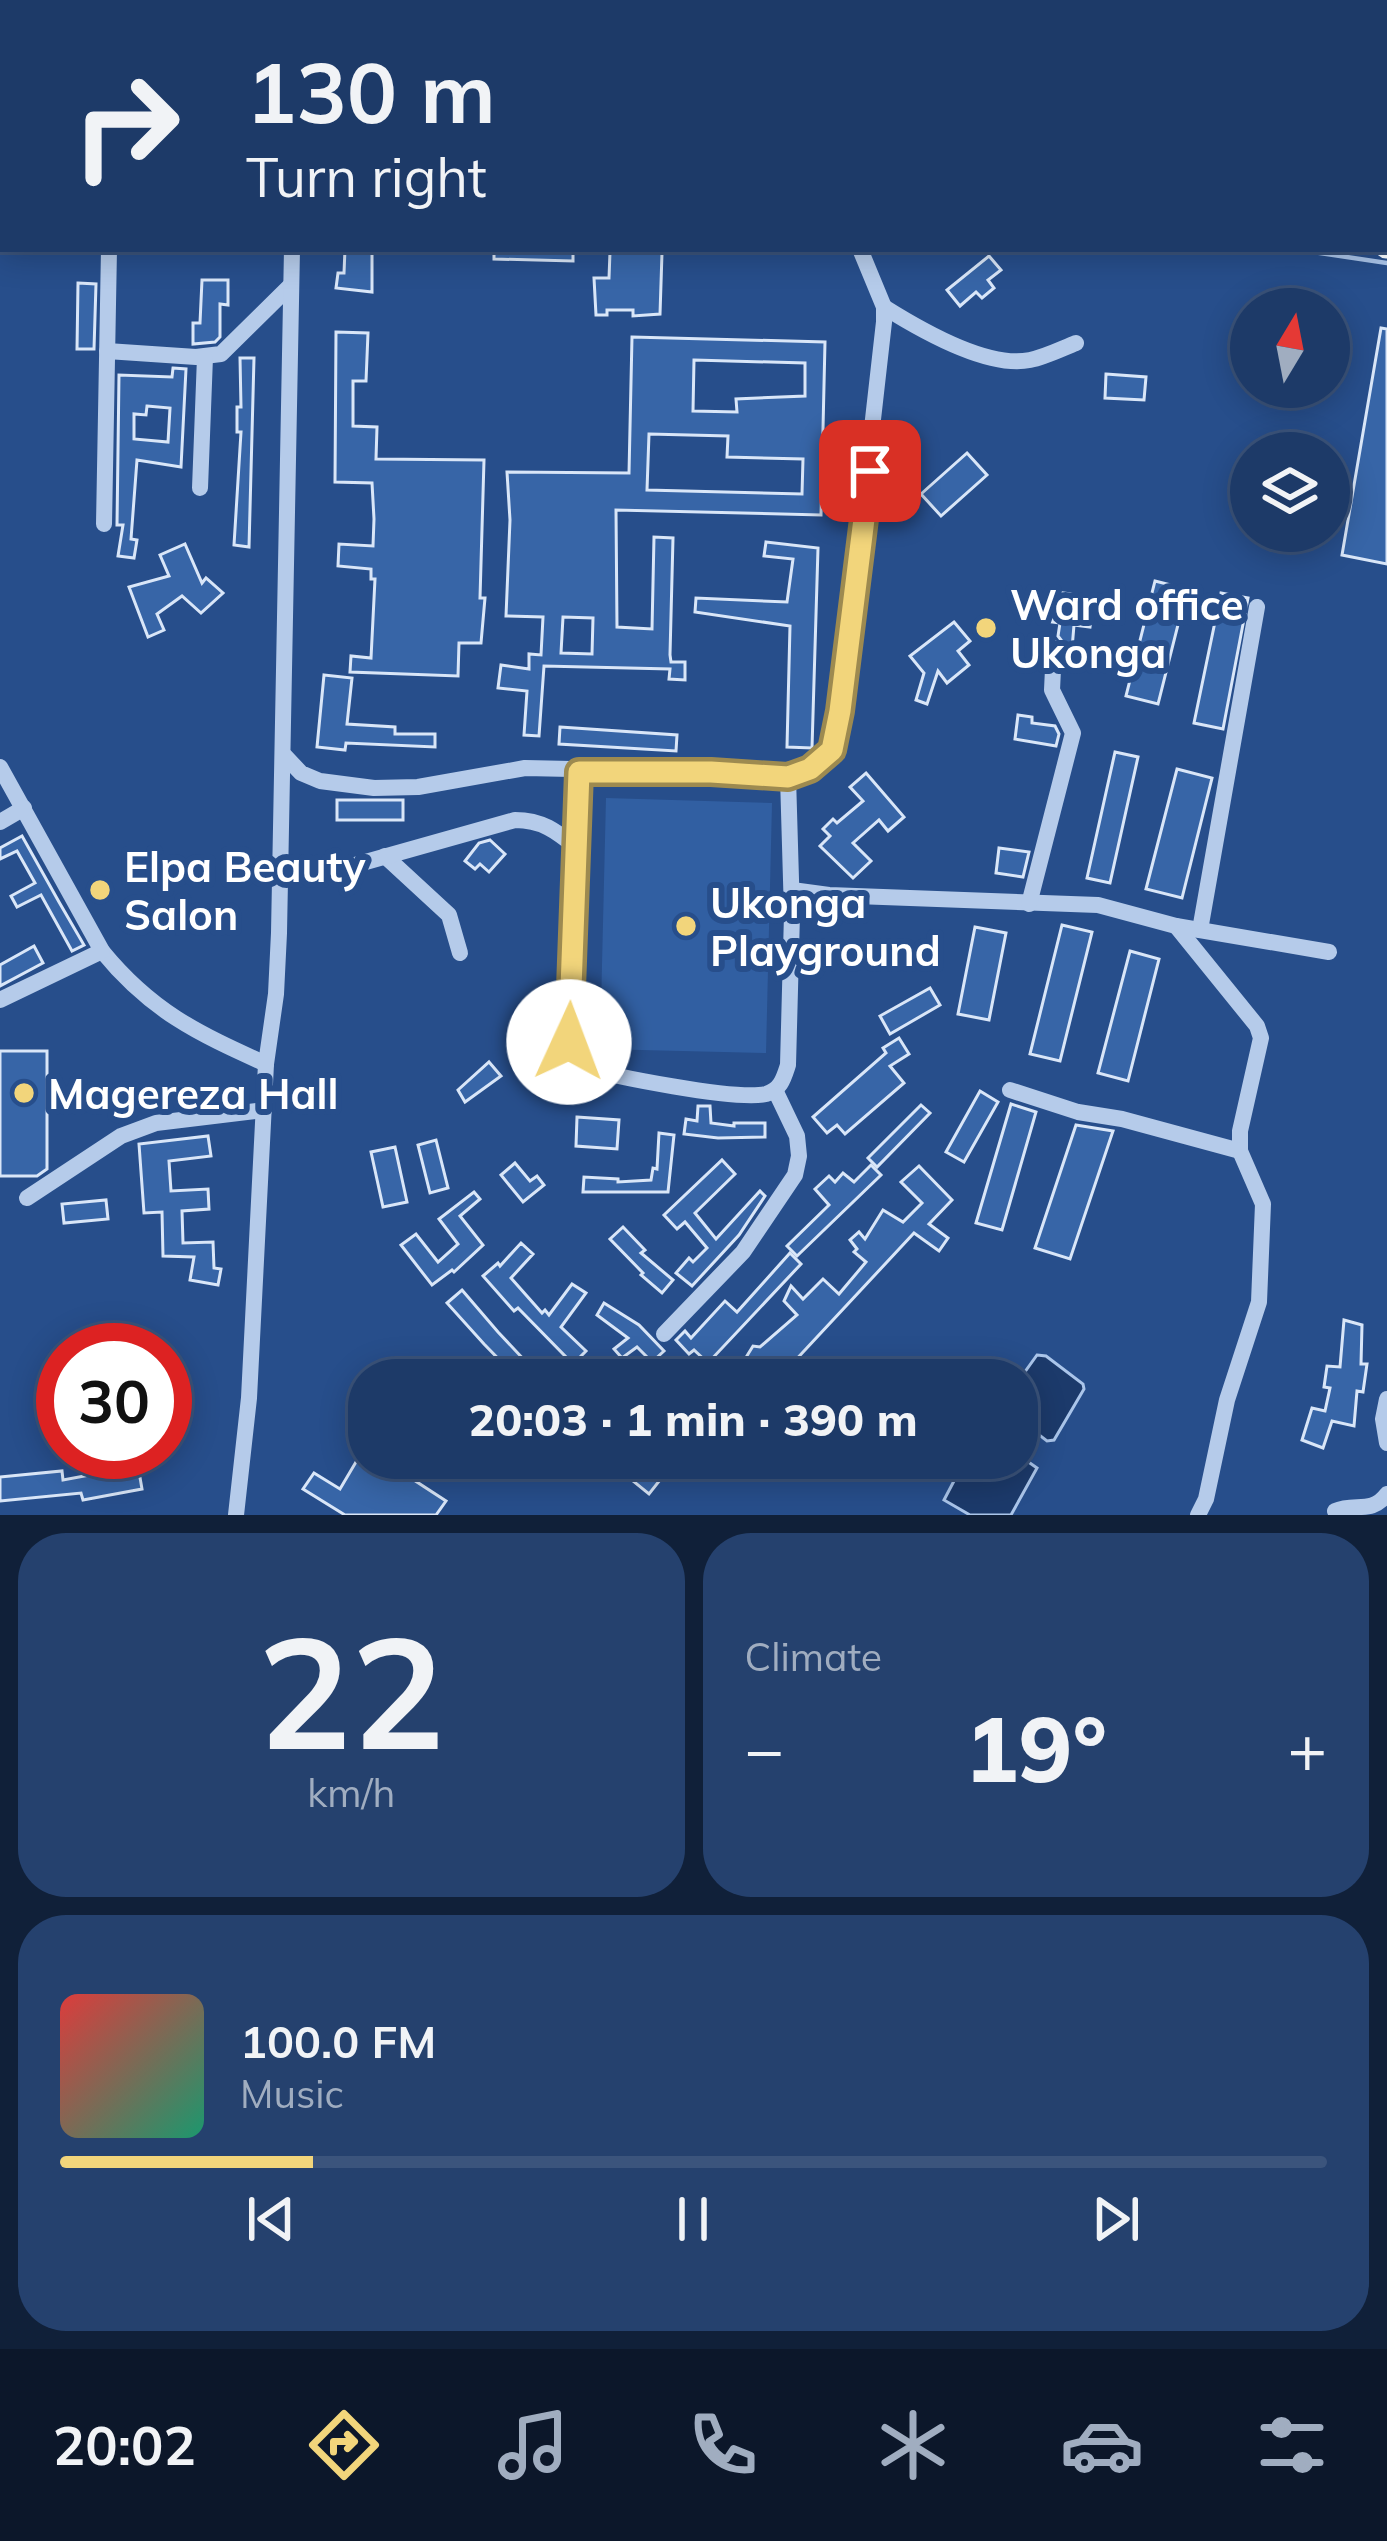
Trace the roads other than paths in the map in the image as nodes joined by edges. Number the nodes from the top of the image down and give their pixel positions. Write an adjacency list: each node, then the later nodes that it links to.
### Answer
1 (109, 252): 7 (street)
2 (292, 252): 4 (street)
3 (861, 252): 5 (street)
4 (291, 285): 8 (street); 13 (street)
5 (884, 307): 6 (street); 16 (street)
6 (1076, 343)
7 (107, 351): 8 (street); 10 (street)
8 (205, 357): 9 (street)
9 (200, 488)
10 (104, 524)
11 (1257, 607): 25 (street)
12 (1054, 648): 23 (street)
13 (285, 756): 15 (street); 30 (street)
14 (0, 767): 17 (street)
15 (579, 772): 16 (street); 19 (street)
16 (788, 777): 22 (street)
17 (24, 808): 18 (street); 26 (street)
18 (0, 822)
19 (576, 847): 20 (street); 31 (street)
20 (385, 856): 21 (street); 28 (street)
21 (355, 865)
22 (792, 890): 23 (street); 31 (street)
23 (1029, 904): 24 (street)
24 (1176, 926): 25 (street); 34 (street)
25 (1200, 930): 27 (street)
26 (102, 951): 29 (street); 30 (street)
27 (1329, 952)
28 (460, 953)
29 (0, 1000)
30 (266, 1064): 33 (street)
31 (775, 1090): 36 (street)
32 (1010, 1090): 34 (street)
33 (264, 1110): 35 (street); 41 (street)
34 (1240, 1150): 42 (street)
35 (27, 1198)
36 (664, 1334)
37 (1387, 1399): 38 (street)
38 (1387, 1443)
39 (1387, 1494): 40 (street)
40 (1335, 1511)
41 (236, 1515)
42 (1198, 1515)

